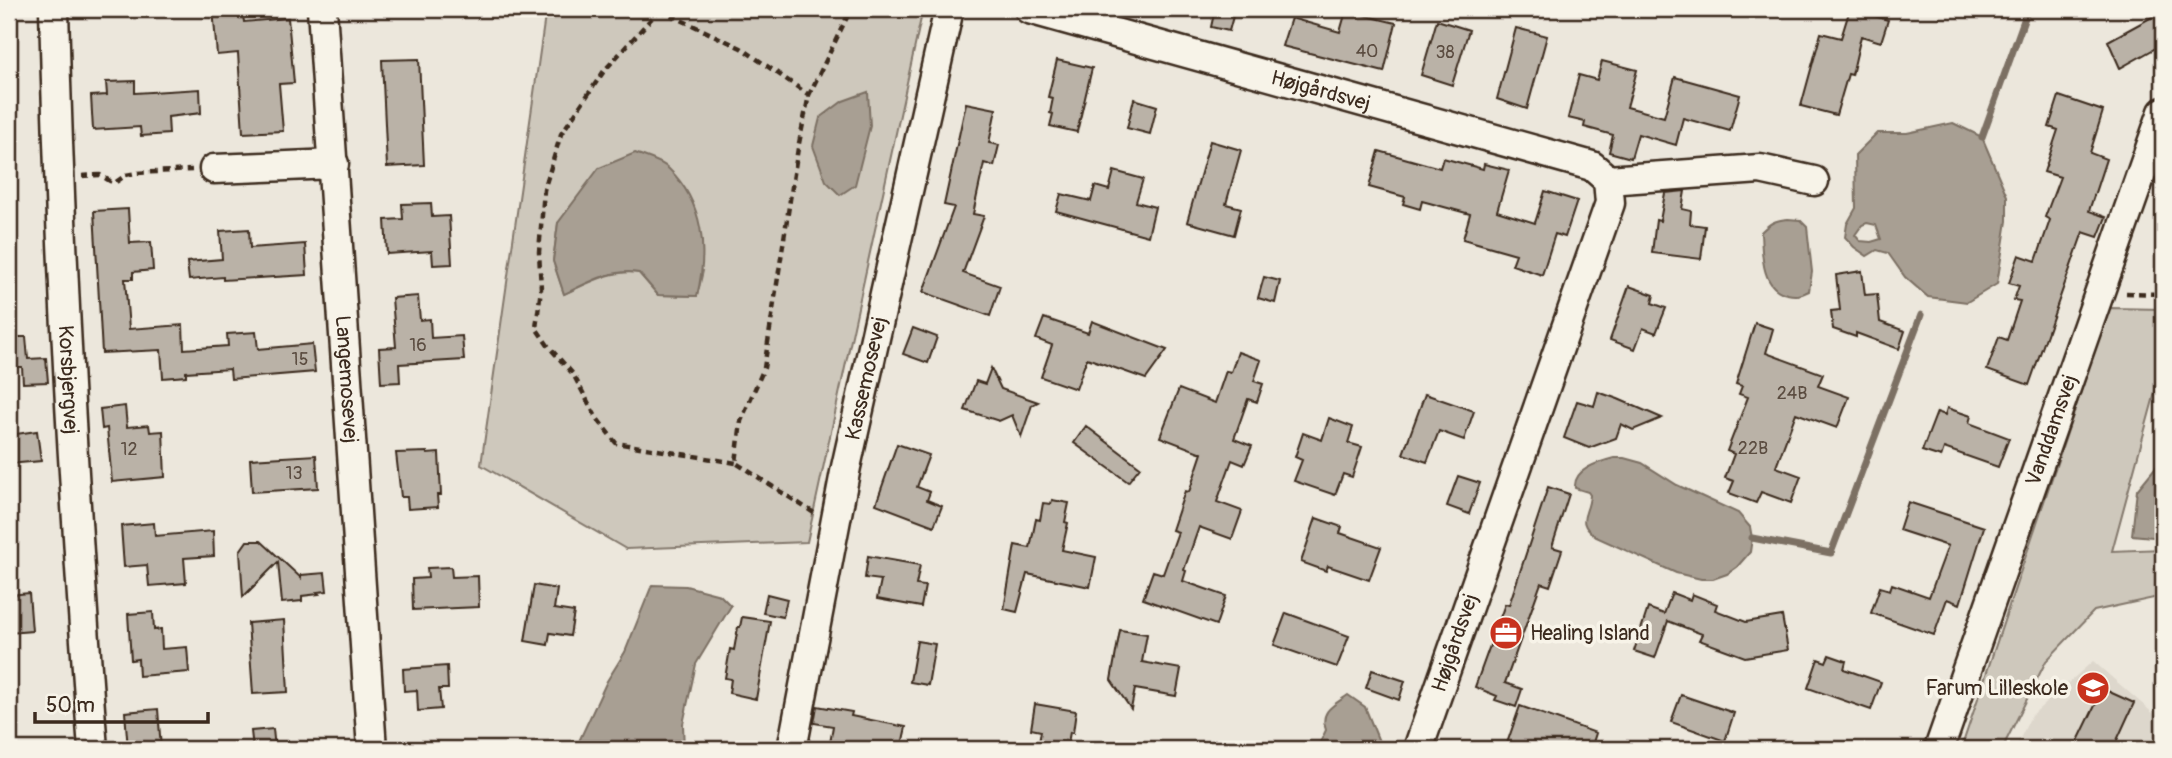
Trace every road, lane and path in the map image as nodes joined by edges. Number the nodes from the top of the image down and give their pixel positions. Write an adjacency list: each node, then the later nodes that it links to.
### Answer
1 (54, 9): 11 (street, Korsbjergvej)
2 (323, 9): 9 (street, Langemosevej)
3 (660, 9): 7 (path); 16 (path)
4 (851, 9): 7 (path)
5 (949, 9): 17 (street, Kassemosevej)
6 (1029, 9): 12 (street, Højgårdsvej)
7 (809, 95): 16 (path)
8 (2163, 113): 14 (street, Vanddamsvej)
9 (334, 164): 10 (street); 19 (street, Langemosevej)
10 (214, 169): 11 (path)
11 (58, 176): 18 (street, Korsbjergvej)
12 (1608, 180): 13 (street); 21 (street, Højgårdsvej)
13 (1814, 181)
14 (2100, 293): 15 (path); 22 (street, Vanddamsvej)
15 (2163, 294)
16 (736, 463): 17 (path)
17 (834, 527): 20 (street, Kassemosevej)
18 (93, 749)
19 (372, 749)
20 (792, 749)
21 (1418, 749)
22 (1939, 749)

